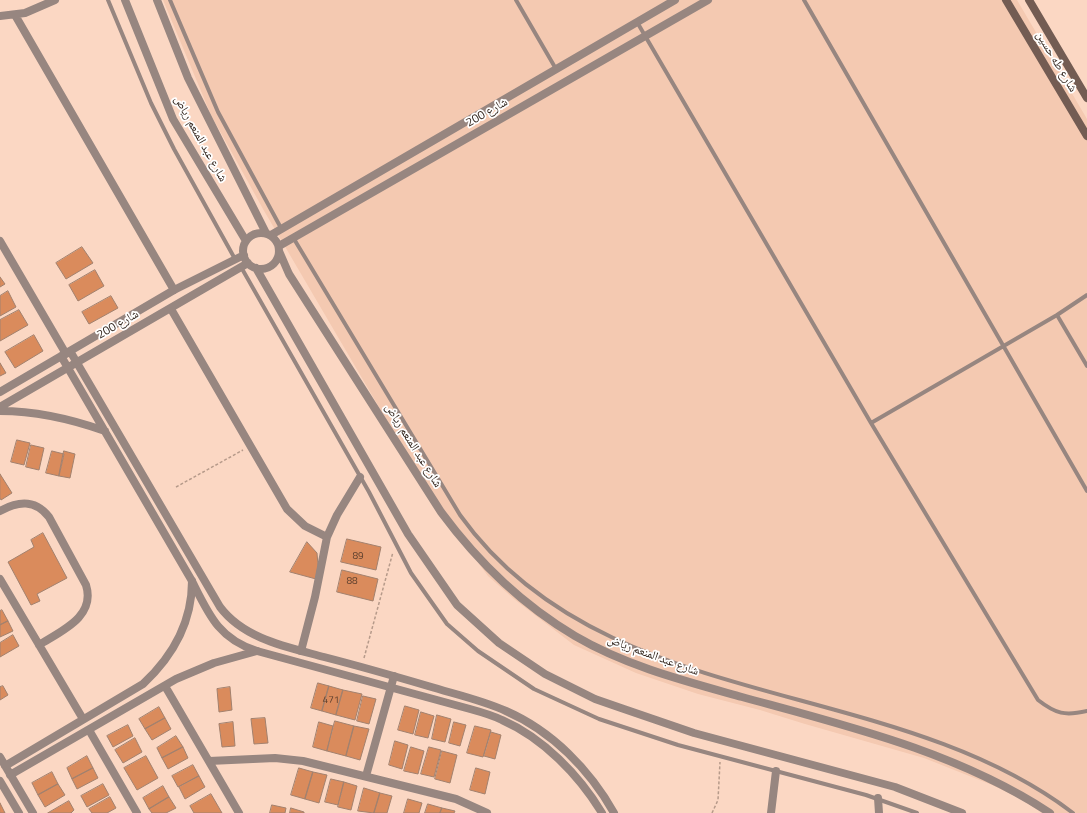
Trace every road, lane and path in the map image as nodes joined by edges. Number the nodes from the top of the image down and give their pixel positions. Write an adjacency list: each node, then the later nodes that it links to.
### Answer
1 (55, 0): 12 (street)
2 (108, 0): 26 (lane)
3 (125, 0): 23 (street, شارع عبد المنعم رياض)
4 (157, 0): 20 (street, شارع عبد المنعم رياض)
5 (170, 0): 19 (lane)
6 (516, 0): 16 (lane)
7 (675, 0): 14 (street, شارع 200)
8 (708, 0): 15 (street, شارع 200)
9 (804, 0): 33 (lane)
10 (1006, 0): 18 (main road, شارع طه حسين)
11 (1029, 0): 17 (main road, شارع طه حسين)
12 (15, 15): 13 (street); 29 (street)
13 (0, 16)
14 (637, 22): 15 (lane); 16 (street, شارع 200)
15 (645, 36): 21 (street, شارع 200); 41 (lane)
16 (556, 69): 19 (street, شارع 200)
17 (1087, 98)
18 (1087, 136)
19 (281, 228): 20 (street, شارع 200)
20 (268, 234): 23 (street); 24 (street)
21 (294, 239): 24 (street, شارع 200); 85 (lane)
22 (0, 241): 34 (street)
23 (246, 241): 25 (street)
24 (279, 249): 28 (street); 84 (street, شارع عبد المنعم رياض)
25 (244, 255): 26 (street, شارع 200); 27 (street)
26 (235, 259): 29 (street, شارع 200)
27 (245, 265): 28 (street); 31 (street, شارع 200); 44 (lane)
28 (256, 268): 83 (street)
29 (174, 290): 34 (street, شارع 200)
30 (1087, 295): 32 (lane)
31 (171, 309): 35 (street, شارع 200); 43 (street)
32 (1057, 316): 33 (lane); 36 (lane)
33 (1004, 346): 41 (lane); 46 (lane)
34 (66, 354): 35 (street); 37 (street); 38 (street, شارع 200)
35 (77, 363): 37 (street, شارع 200); 50 (street)
36 (1087, 366)
37 (68, 368): 39 (street, شارع 200); 42 (street)
38 (0, 392)
39 (0, 407)
40 (0, 411): 42 (street)
41 (871, 423): 60 (lane)
42 (105, 431): 52 (street)
43 (250, 446): 45 (path); 48 (street)
44 (360, 477): 48 (street); 49 (lane)
45 (176, 487)
46 (1087, 491)
47 (0, 511): 53 (street)
48 (327, 537): 55 (street)
49 (395, 542): 56 (path); 63 (lane)
50 (201, 575): 52 (street); 55 (street)
51 (0, 580): 53 (street)
52 (192, 581): 54 (street); 61 (street)
53 (39, 645): 61 (street)
54 (257, 651): 58 (street); 59 (street)
55 (301, 651): 56 (street)
56 (362, 667): 57 (street)
57 (394, 676): 59 (street); 78 (street)
58 (165, 686): 62 (street); 65 (street)
59 (391, 687): 69 (street); 77 (street)
60 (1087, 711)
61 (83, 719): 66 (street)
62 (89, 730): 68 (street); 74 (street)
63 (720, 756): 67 (lane); 79 (path)
64 (0, 757): 66 (street)
65 (209, 761): 69 (street); 75 (street)
66 (5, 766): 68 (street)
67 (776, 771): 71 (lane); 80 (street)
68 (10, 775): 73 (street)
69 (366, 776): 76 (street)
70 (0, 781): 72 (street)
71 (878, 798): 81 (street); 82 (lane)
72 (19, 813)
73 (33, 813)
74 (137, 813)
75 (239, 813)
76 (487, 813)
77 (602, 813)
78 (614, 813)
79 (712, 813)
80 (771, 813)
81 (879, 813)
82 (917, 813)
83 (962, 813)
84 (1050, 813)
85 (1073, 813)

